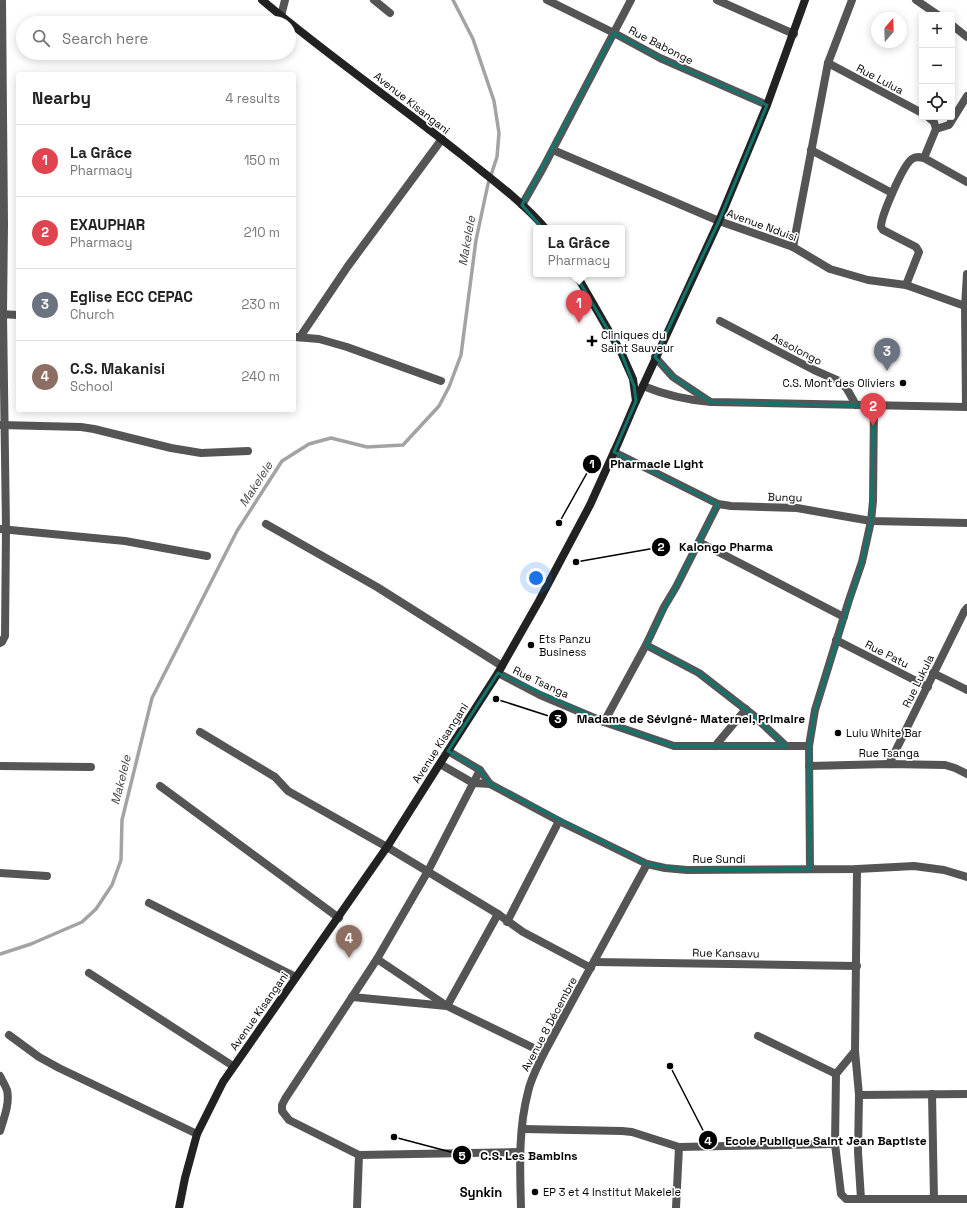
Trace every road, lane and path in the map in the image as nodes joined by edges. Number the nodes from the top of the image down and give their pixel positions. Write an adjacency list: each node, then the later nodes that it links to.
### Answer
1 (2, 0): 39 (street)
2 (262, 0): 13 (street, Avenue Kisangani)
3 (285, 0): 13 (street)
4 (374, 0): 12 (street)
5 (547, 0): 16 (street, Rue Babonge)
6 (631, 0): 16 (street)
7 (717, 0): 17 (street)
8 (805, 0): 17 (street, Avenue Kisangani)
9 (852, 0): 19 (street)
10 (916, 0): 11 (street)
11 (934, 12)
12 (390, 13)
13 (281, 16)
14 (955, 27): 18 (street)
15 (296, 28): 25 (street, Avenue Kisangani)
16 (614, 33): 21 (street, Rue Babonge); 26 (street)
17 (794, 34): 21 (street, Avenue Kisangani)
18 (967, 37)
19 (828, 63): 22 (street, Rue Lulua); 27 (street)
20 (967, 96): 24 (street)
21 (767, 105): 32 (street, Avenue Kisangani)
22 (919, 111)
23 (932, 120): 24 (street)
24 (936, 129): 28 (street)
25 (442, 140): 31 (street, Avenue Kisangani); 42 (street)
26 (553, 150): 31 (street); 32 (street, Avenue Nduisi)
27 (811, 150): 30 (street); 34 (street)
28 (924, 158): 29 (street); 30 (street)
29 (967, 182)
30 (892, 193): 37 (street)
31 (522, 205): 33 (street, Avenue Kisangani)
32 (719, 221): 34 (street, Avenue Nduisi); 43 (street, Avenue Kisangani)
33 (542, 225)
34 (793, 247): 37 (street, Avenue Nduisi)
35 (967, 274): 38 (street)
36 (578, 277): 46 (street)
37 (906, 285): 38 (street, Avenue Nduisi)
38 (966, 305): 50 (street)
39 (1, 314): 40 (street); 51 (street)
40 (16, 315)
41 (720, 320): 48 (street, Assolongo)
42 (297, 337): 44 (street)
43 (655, 357): 45 (street, Avenue Kisangani); 47 (street)
44 (440, 381)
45 (643, 386): 46 (street, Avenue Kisangani); 47 (street)
46 (636, 401): 53 (street, Avenue Kisangani)
47 (712, 402): 48 (street)
48 (856, 405): 49 (street)
49 (874, 406): 50 (street); 55 (street)
50 (967, 407)
51 (3, 425): 52 (street); 58 (street)
52 (248, 451)
53 (614, 452): 54 (street, Bungu); 66 (street, Avenue Kisangani)
54 (718, 504): 55 (street, Bungu); 59 (street)
55 (871, 521): 56 (street, Bungu); 62 (street)
56 (967, 523)
57 (266, 524): 66 (street, Rue Tsanga)
58 (3, 529): 60 (street); 64 (street)
59 (699, 542): 62 (street); 65 (street)
60 (207, 556)
61 (967, 608): 67 (street, Rue Lukula)
62 (844, 617): 63 (street)
63 (836, 640): 68 (street, Rue Patu); 75 (street)
64 (1, 642)
65 (646, 645): 70 (street); 71 (street)
66 (500, 670): 71 (street, Rue Tsanga); 76 (street, Avenue Kisangani)
67 (933, 673): 68 (street, Rue Lukula); 69 (street)
68 (928, 687): 78 (street, Rue Lukula)
69 (967, 690)
70 (746, 709): 73 (street); 74 (street)
71 (604, 722): 73 (street, Rue Tsanga)
72 (200, 732): 88 (street, Rue Kansavu)
73 (714, 746): 74 (street, Rue Tsanga)
74 (786, 746): 75 (street, Rue Tsanga)
75 (809, 746): 80 (street)
76 (448, 751): 77 (street, Avenue Kisangani); 82 (street, Rue Sundi)
77 (440, 764): 84 (street, Rue Sundi); 88 (street, Avenue Kisangani)
78 (889, 764): 80 (street, Rue Tsanga); 83 (street, Rue Tsanga)
79 (0, 766): 81 (street)
80 (809, 766): 90 (street)
81 (91, 767)
82 (480, 770): 84 (street); 85 (street, Rue Sundi)
83 (967, 774)
84 (473, 783): 85 (street, Rue Sundi); 92 (street)
85 (490, 784): 87 (street, Rue Sundi)
86 (160, 786): 98 (street)
87 (559, 821): 89 (street, Rue Sundi); 99 (street)
88 (387, 847): 92 (street, Rue Kansavu); 98 (street, Avenue Kisangani)
89 (647, 864): 90 (street, Rue Sundi); 101 (street, Avenue 8 Décembre)
90 (810, 869): 91 (street, Rue Sundi)
91 (857, 869): 95 (street, Rue Sundi); 102 (street)
92 (428, 872): 97 (street, Rue Kansavu); 100 (street)
93 (0, 873): 94 (street)
94 (47, 876)
95 (967, 877)
96 (149, 903): 104 (street)
97 (498, 914): 99 (street, Rue Kansavu); 106 (street)
98 (339, 918): 104 (street, Avenue Kisangani)
99 (507, 922): 101 (street, Rue Kansavu)
100 (377, 959): 105 (street); 106 (street)
101 (593, 965): 102 (street, Rue Kansavu); 110 (street, Avenue 8 Décembre)
102 (857, 966): 109 (street)
103 (89, 973): 111 (street)
104 (296, 977): 111 (street, Avenue Kisangani)
105 (352, 997): 106 (street); 123 (street)
106 (447, 1006): 110 (street)
107 (9, 1035): 119 (street)
108 (758, 1036): 112 (street)
109 (855, 1051): 112 (street); 116 (street)
110 (544, 1053): 117 (street, Avenue 8 Décembre)
111 (233, 1066): 119 (street, Avenue Kisangani)
112 (836, 1074): 120 (street)
113 (0, 1076): 118 (street)
114 (932, 1094): 115 (street); 116 (street); 125 (street)
115 (967, 1094)
116 (858, 1095): 124 (street)
117 (523, 1129): 121 (street); 122 (street, Avenue 8 Décembre)
118 (0, 1131)
119 (197, 1134): 128 (street, Avenue Kisangani)
120 (835, 1144): 121 (street); 124 (street)
121 (679, 1147): 131 (street)
122 (520, 1152): 123 (street); 130 (street, Avenue 8 Décembre)
123 (359, 1155): 129 (street)
124 (861, 1198): 125 (street)
125 (934, 1199): 126 (street)
126 (946, 1199): 127 (street); 132 (street)
127 (967, 1199)
128 (179, 1208)
129 (357, 1208)
130 (521, 1208)
131 (676, 1208)
132 (946, 1208)

